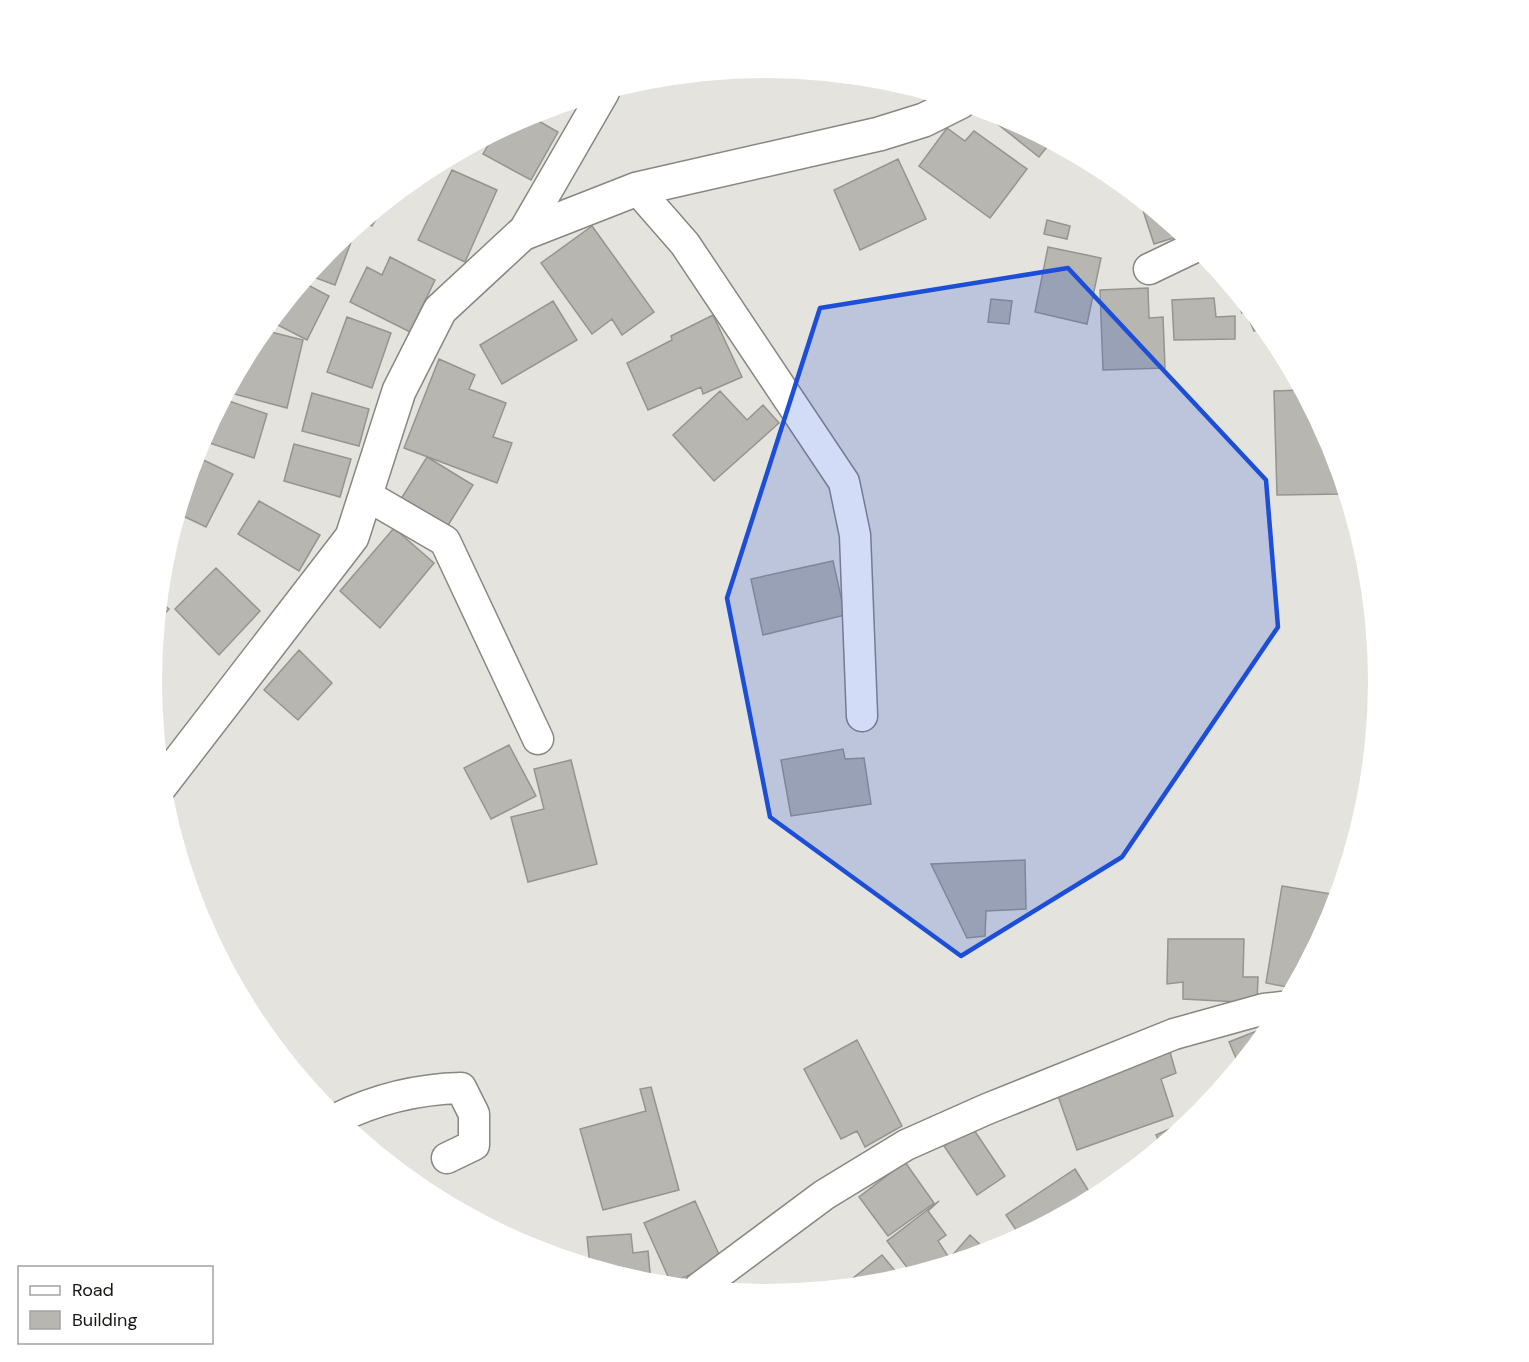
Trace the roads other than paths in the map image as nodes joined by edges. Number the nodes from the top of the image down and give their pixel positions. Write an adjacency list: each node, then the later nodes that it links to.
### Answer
1 (598, 102): 4 (street)
2 (949, 107): 3 (street)
3 (637, 189): 4 (street); 8 (street)
4 (522, 234): 7 (street)
5 (1187, 251): 6 (street)
6 (1149, 269)
7 (366, 495): 9 (street); 10 (street)
8 (862, 716)
9 (538, 739)
10 (169, 774)
11 (1271, 1008): 14 (street)
12 (347, 1115): 13 (street)
13 (447, 1158)
14 (708, 1281)

